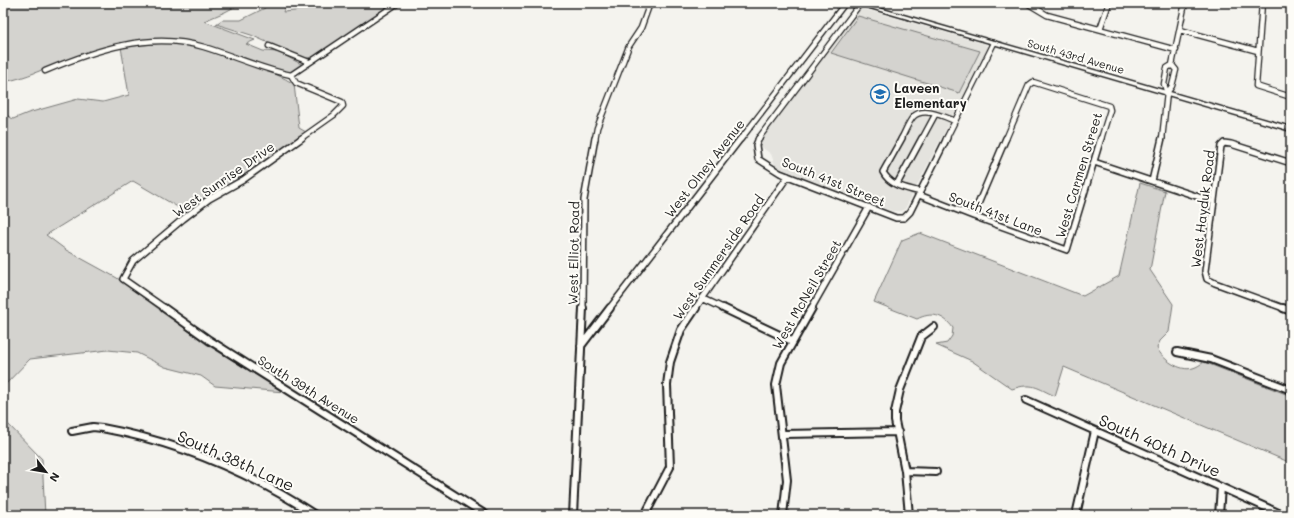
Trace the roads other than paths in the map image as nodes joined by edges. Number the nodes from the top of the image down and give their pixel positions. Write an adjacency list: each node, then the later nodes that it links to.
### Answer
1 (398, 3): 16 (street)
2 (650, 3): 40 (street, West Elliot Road)
3 (843, 3): 40 (street, West Olney Avenue)
4 (1003, 3): 5 (street)
5 (1028, 3): 10 (street)
6 (1109, 3): 10 (street)
7 (1185, 3): 11 (street)
8 (1262, 3): 15 (street)
9 (858, 4): 12 (street, South 43rd Avenue); 27 (street, South 41st Street)
10 (1100, 29): 14 (street)
11 (1180, 30): 14 (street); 15 (street)
12 (994, 43): 20 (street, South 43rd Avenue); 23 (street)
13 (269, 46): 16 (street)
14 (1176, 50): 17 (street)
15 (1258, 51): 21 (street)
16 (309, 62): 19 (street)
17 (1172, 64): 20 (street); 20 (street)
18 (44, 71): 19 (street)
19 (291, 75): 35 (street, West Sunrise Drive)
20 (1167, 93): 24 (street, South 43rd Avenue); 28 (street)
21 (1291, 97)
22 (935, 115): 23 (street); 29 (street); 29 (street)
23 (955, 121): 30 (street)
24 (1291, 129)
25 (1094, 162): 28 (street); 33 (street, West Carmen Street); 34 (street, West Carmen Street)
26 (1291, 162): 31 (street, West Hayduk Road)
27 (788, 176): 32 (street, South 41st Street); 36 (street, West Summerside Road)
28 (1152, 181): 31 (street)
29 (897, 184): 30 (street, South 41st Lane)
30 (919, 194): 32 (street, South 41st Street); 33 (street, South 41st Lane)
31 (1214, 202): 37 (street, West Hayduk Road)
32 (869, 207): 39 (street, West McNeil Street)
33 (973, 216): 34 (street, South 41st Lane)
34 (1067, 250)
35 (123, 279): 52 (street, South 39th Avenue)
36 (702, 298): 39 (street); 54 (street, West Summerside Road)
37 (1291, 310)
38 (934, 327): 46 (street)
39 (792, 341): 47 (street, West McNeil Street)
40 (581, 346): 53 (street, West Elliot Road)
41 (1177, 352): 42 (street)
42 (1291, 390)
43 (1026, 400): 45 (street, South 40th Drive)
44 (72, 431): 51 (street, South 38th Lane)
45 (1095, 431): 50 (street, South 40th Drive); 57 (street)
46 (898, 432): 47 (street); 48 (street)
47 (783, 434): 55 (street, West McNeil Street)
48 (906, 471): 49 (street); 56 (street)
49 (936, 472)
50 (1221, 487): 58 (street); 59 (street, South 40th Drive)
51 (315, 515)
52 (486, 515)
53 (573, 515)
54 (645, 515)
55 (783, 515)
56 (910, 515)
57 (1076, 515)
58 (1219, 515)
59 (1283, 515)

